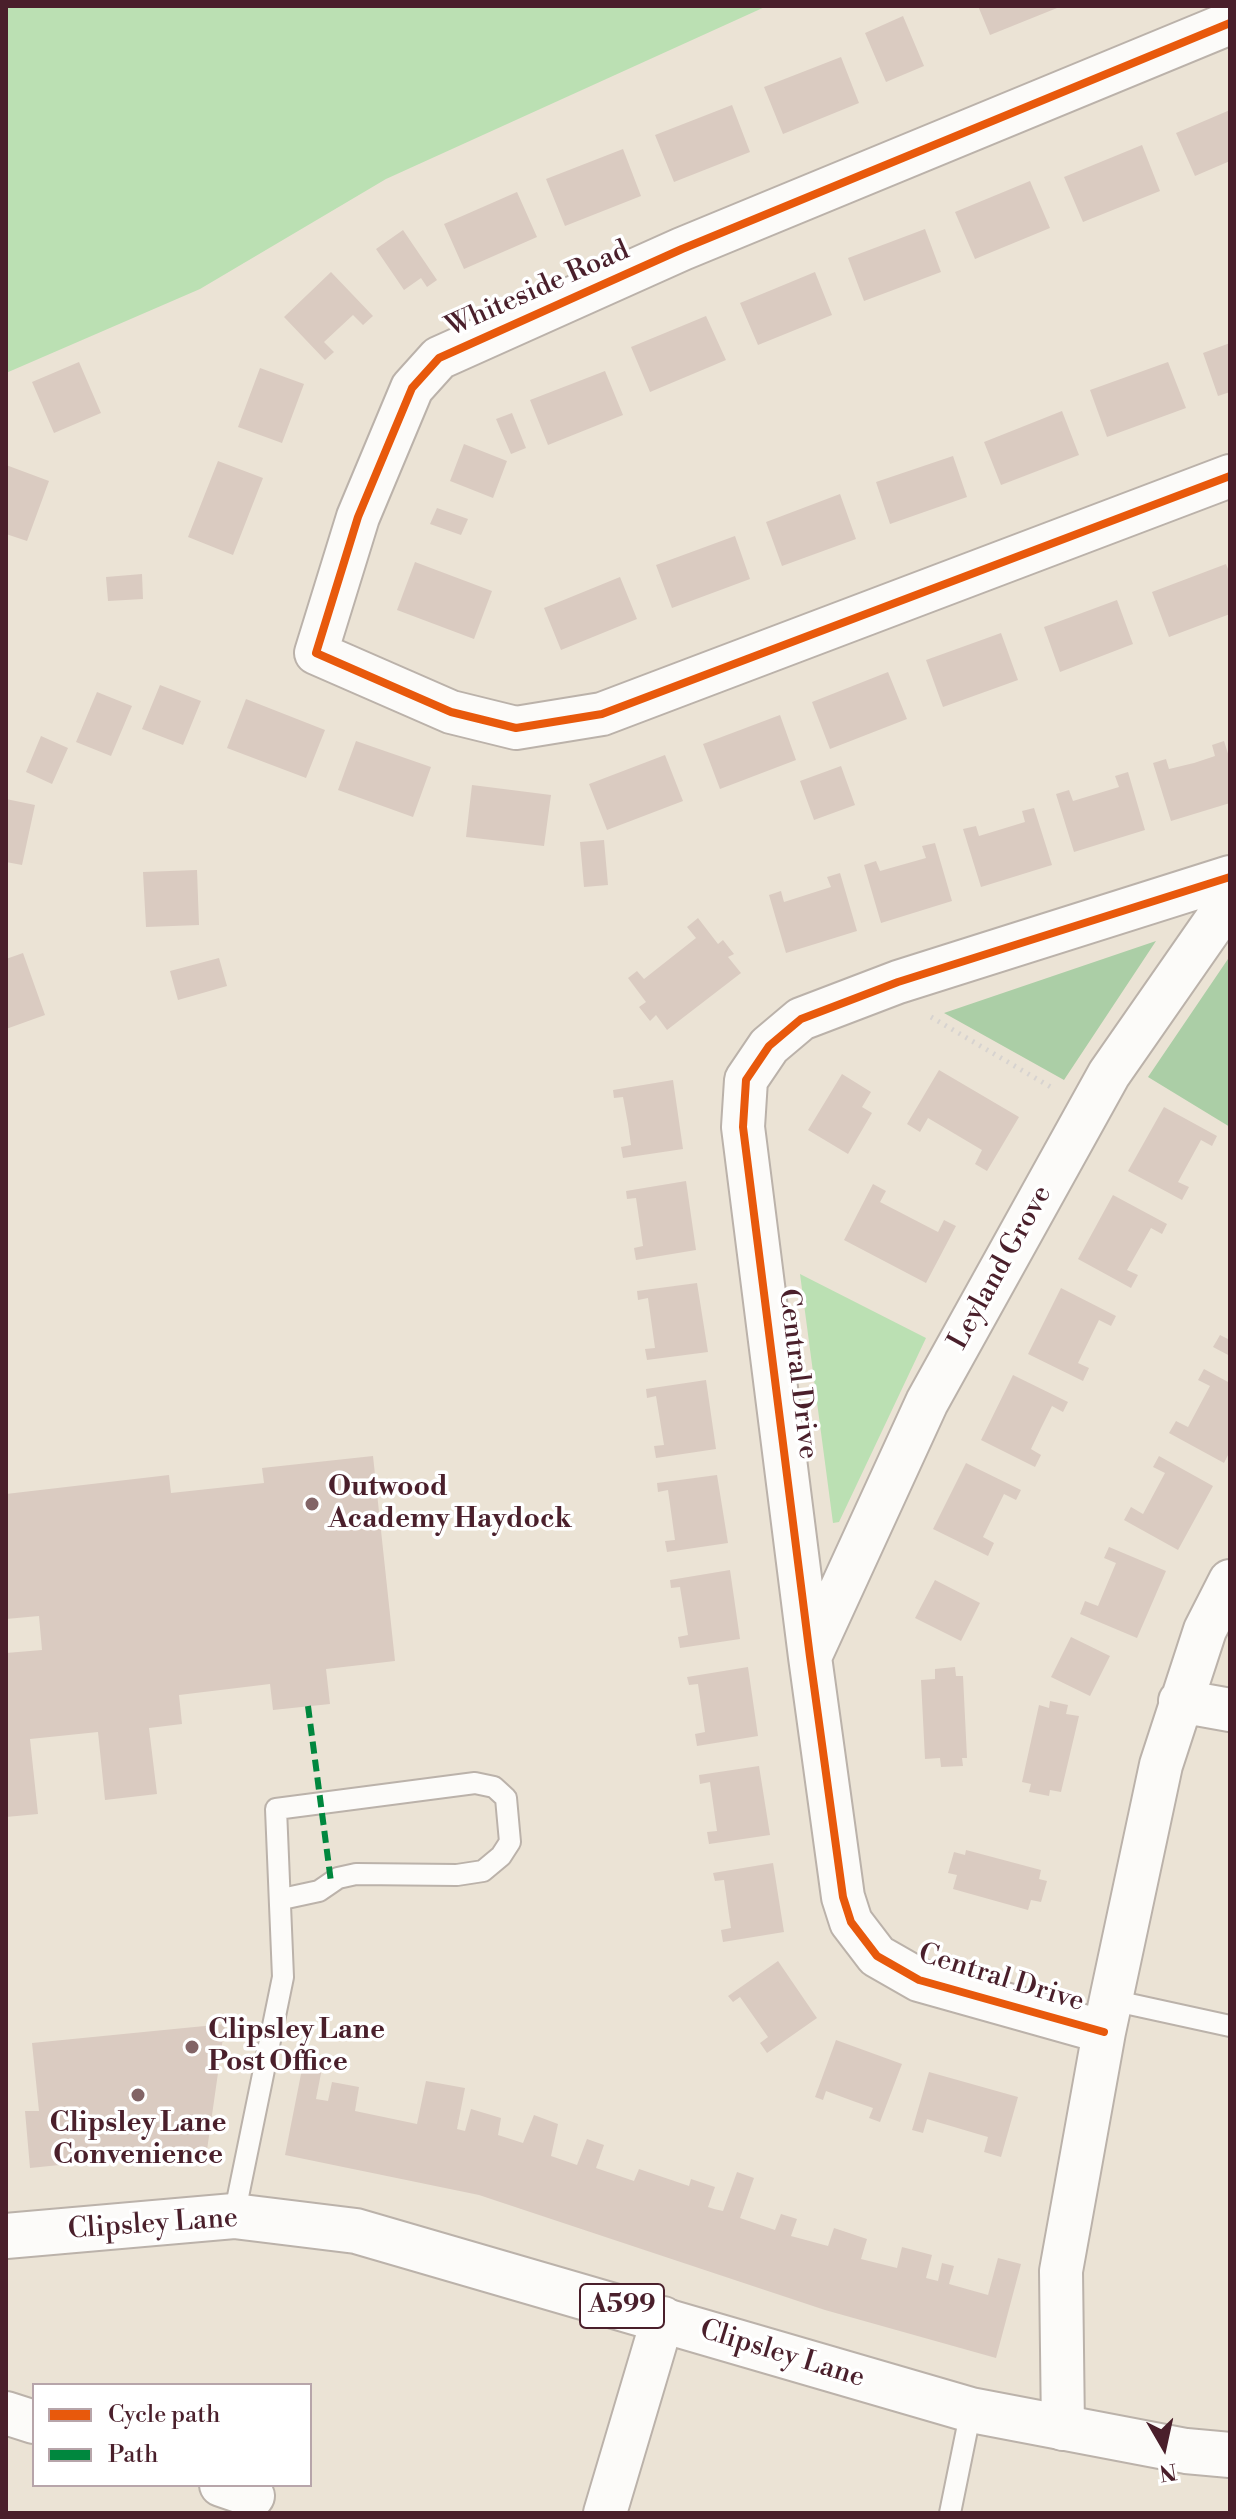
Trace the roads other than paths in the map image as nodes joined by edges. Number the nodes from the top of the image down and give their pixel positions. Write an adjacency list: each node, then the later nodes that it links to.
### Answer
1 (1230, 23): 2 (street, Whiteside Road)
2 (1230, 476)
3 (1230, 877): 6 (street, Central Drive)
4 (1230, 900): 6 (street, Leyland Grove)
5 (1230, 1581): 7 (street, Central Drive)
6 (810, 1657): 10 (street, Central Drive)
7 (1180, 1701): 8 (street); 10 (street, Central Drive)
8 (1230, 1710)
9 (282, 1899): 9 (lane); 12 (lane)
10 (1108, 2016): 11 (lane); 18 (street, Central Drive)
11 (1230, 2026)
12 (234, 2216): 13 (main road, Clipsley Lane / A599); 14 (main road, Clipsley Lane / A599)
13 (6, 2236)
14 (663, 2318): 15 (main road, Clipsley Lane / A599); 20 (street)
15 (971, 2410): 18 (main road, Clipsley Lane / A599); 21 (lane)
16 (6, 2413): 17 (street)
17 (32, 2421)
18 (1063, 2429): 19 (main road, Clipsley Lane / A599)
19 (1230, 2455)
20 (605, 2513)
21 (950, 2513)

